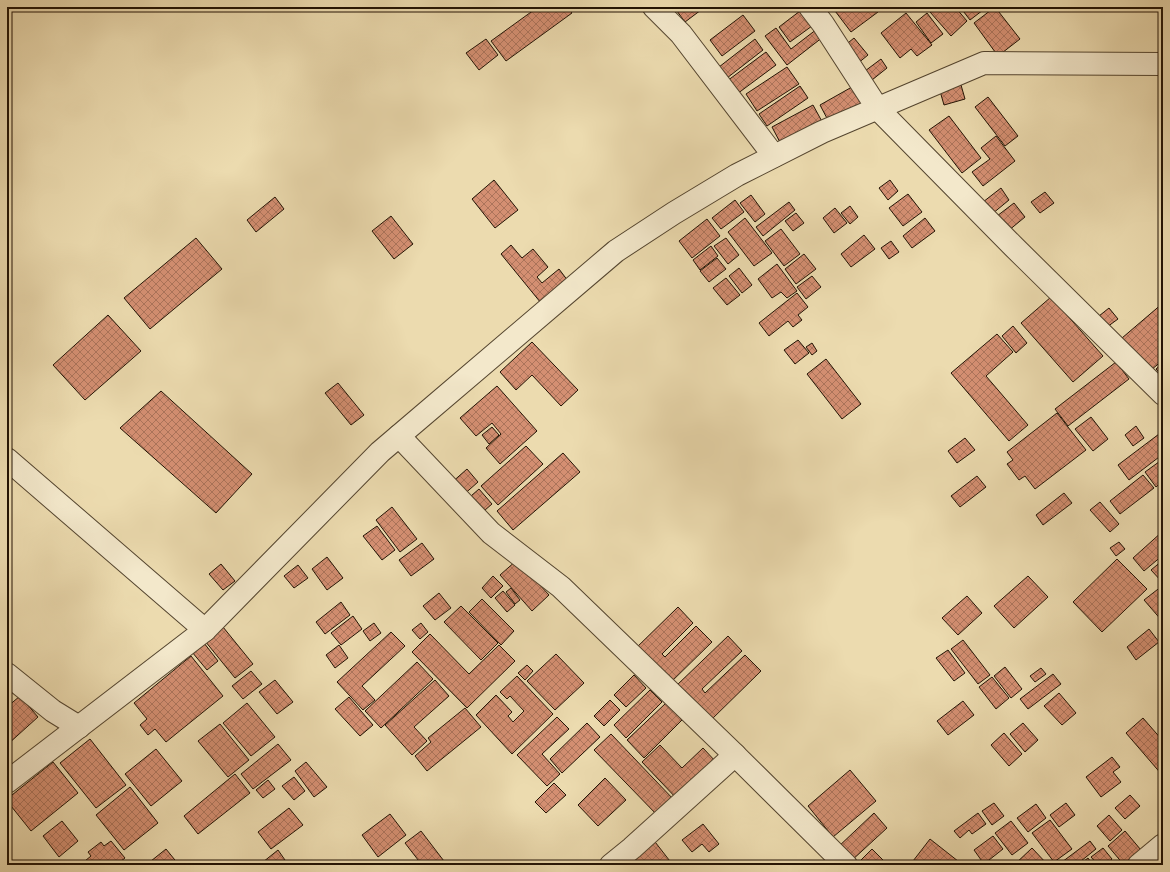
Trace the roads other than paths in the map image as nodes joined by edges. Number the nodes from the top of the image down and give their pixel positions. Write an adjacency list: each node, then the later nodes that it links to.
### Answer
1 (654, 7): 5 (street)
2 (810, 7): 4 (street)
3 (1163, 64): 4 (street)
4 (878, 109): 5 (street); 6 (street)
5 (774, 156): 7 (street)
6 (1163, 394)
7 (399, 436): 9 (street); 12 (street)
8 (7, 459): 9 (street)
9 (205, 630): 11 (street)
10 (7, 674): 11 (street)
11 (79, 727): 13 (street)
12 (735, 755): 15 (street); 16 (street)
13 (7, 782)
14 (1163, 845): 17 (street)
15 (611, 865)
16 (846, 865)
17 (1139, 865)

